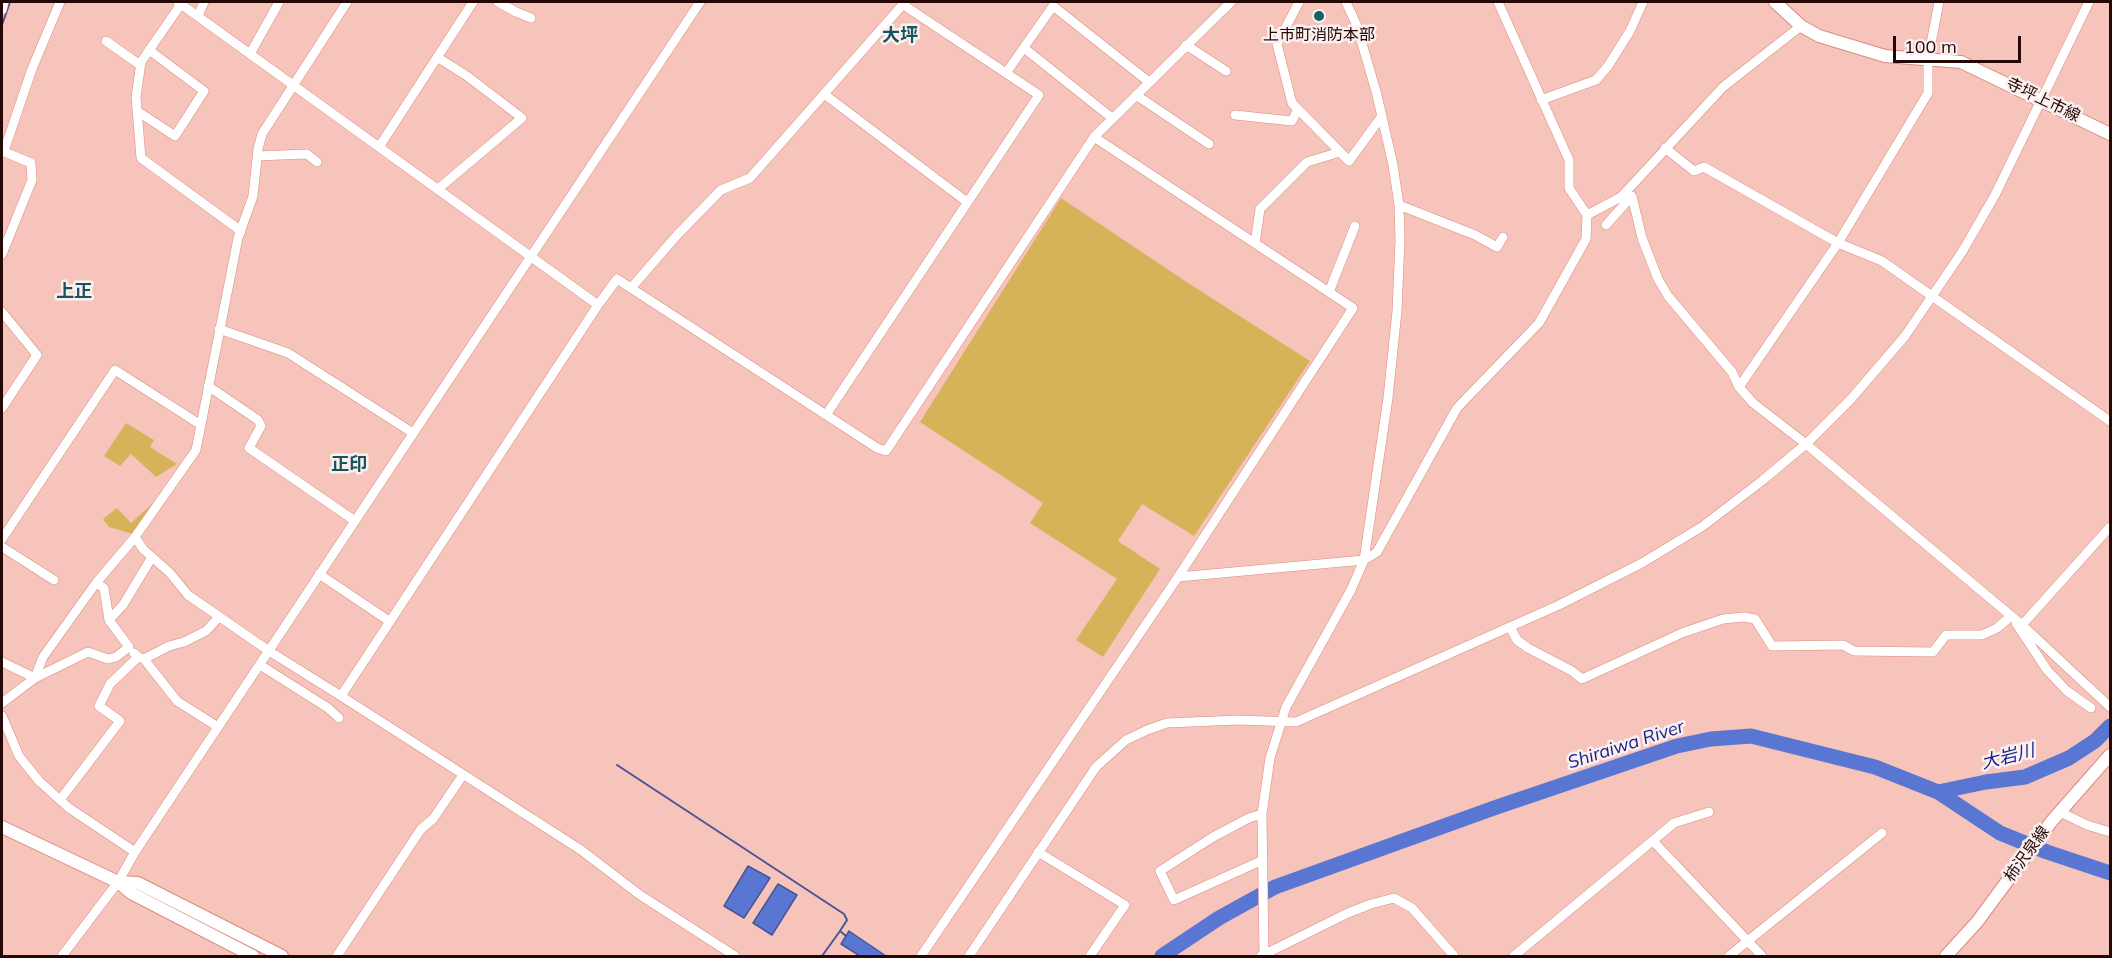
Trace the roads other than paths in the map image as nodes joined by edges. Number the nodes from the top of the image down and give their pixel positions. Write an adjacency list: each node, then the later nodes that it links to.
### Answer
1 (4, 2): 20 (street)
2 (69, 2): 19 (street)
3 (204, 2): 21 (street)
4 (279, 2): 28 (street)
5 (347, 2): 35 (street)
6 (473, 2): 29 (street)
7 (498, 2): 22 (street)
8 (700, 2): 65 (street)
9 (1231, 2): 25 (street)
10 (1299, 2): 40 (street)
11 (1346, 2): 43 (street)
12 (1498, 2): 38 (street)
13 (1643, 2): 38 (street)
14 (1775, 2): 23 (main road, 寺坪上市線)
15 (1939, 2): 30 (street)
16 (2089, 2): 39 (street)
17 (180, 3): 21 (street); 27 (street)
18 (903, 3): 33 (street); 36 (street)
19 (58, 6): 50 (street)
20 (2, 10)
21 (198, 16): 28 (street)
22 (531, 18)
23 (1801, 26): 30 (main road, 寺坪上市線); 49 (street)
24 (106, 41): 31 (street)
25 (1186, 45): 32 (street); 34 (street)
26 (1024, 48): 33 (street); 34 (street); 44 (street)
27 (149, 50): 31 (street); 41 (street)
28 (250, 54): 35 (street)
29 (437, 57): 48 (street); 54 (street)
30 (1928, 59): 39 (main road, 寺坪上市線); 63 (street)
31 (140, 65): 41 (street)
32 (1226, 71)
33 (1006, 73): 55 (street)
34 (1149, 82): 37 (street)
35 (294, 86): 48 (street); 52 (street)
36 (824, 94): 55 (street); 66 (street)
37 (1136, 95): 44 (street); 47 (street)
38 (1541, 100): 57 (street)
39 (2041, 100): 45 (main road, 寺坪上市線); 68 (street)
40 (1298, 109): 42 (street); 51 (street)
41 (137, 111): 60 (street)
42 (1235, 116)
43 (1382, 116): 51 (street); 56 (street)
44 (1112, 118): 46 (street)
45 (2110, 134)
46 (1094, 137): 62 (street); 75 (street)
47 (1209, 144)
48 (379, 147): 54 (street)
49 (1665, 148): 57 (street); 63 (street)
50 (3, 151): 64 (street)
51 (1340, 152): 62 (street)
52 (257, 156): 53 (street); 60 (street)
53 (317, 162)
54 (438, 189): 65 (street)
55 (967, 202): 75 (street)
56 (1399, 205): 61 (street); 87 (street)
57 (1587, 215): 87 (street)
58 (1606, 225): 73 (street)
59 (1355, 226): 67 (street)
60 (241, 231): 71 (street)
61 (1503, 237)
62 (1255, 243): 67 (street)
63 (1838, 243): 68 (street); 73 (street)
64 (2, 254)
65 (531, 256): 69 (street); 78 (street)
66 (631, 288): 69 (street); 75 (street)
67 (1329, 292): 89 (street)
68 (1933, 297): 76 (street); 79 (street)
69 (598, 305): 95 (street)
70 (3, 318): 74 (street)
71 (219, 329): 72 (street); 78 (street)
72 (208, 386): 77 (street); 80 (street)
73 (1739, 387): 79 (street)
74 (2, 405)
75 (826, 415)
76 (2110, 421)
77 (201, 425): 81 (street); 83 (street)
78 (413, 433): 80 (street)
79 (1806, 444): 92 (street); 97 (street)
80 (355, 521): 88 (street)
81 (5, 526): 84 (street)
82 (2110, 527): 96 (street)
83 (135, 537): 86 (street); 91 (street)
84 (2, 539)
85 (2, 547): 90 (street)
86 (152, 557): 93 (street); 94 (street)
87 (1364, 560): 89 (street); 110 (street)
88 (320, 574): 95 (street); 99 (street)
89 (1178, 577): 134 (street)
90 (54, 580)
91 (96, 583): 94 (street); 103 (street)
92 (2011, 616): 96 (street); 97 (street); 107 (street)
93 (219, 617): 99 (street); 100 (street)
94 (109, 620): 98 (street)
95 (389, 621): 104 (street)
96 (2022, 625): 106 (street)
97 (1510, 627): 110 (street)
98 (129, 647): 100 (street); 103 (street)
99 (269, 651): 101 (street); 104 (street)
100 (141, 658): 111 (street); 114 (street)
101 (260, 665): 109 (street); 111 (street)
102 (3, 666): 103 (street)
103 (35, 678): 105 (street)
104 (342, 696): 113 (street)
105 (2, 703)
106 (2107, 704)
107 (2091, 708)
108 (2, 717): 114 (street)
109 (339, 718)
110 (1280, 722): 117 (street); 123 (street)
111 (218, 727): 122 (street)
112 (2110, 755): 115 (main road, 柿沢泉線)
113 (463, 775): 132 (street); 133 (street)
114 (60, 801): 122 (street)
115 (2060, 812): 119 (street); 128 (main road, 柿沢泉線)
116 (1709, 813): 121 (street)
117 (1262, 814): 124 (street); 124 (street)
118 (2, 827): 125 (main road)
119 (2110, 832)
120 (1882, 833): 126 (street)
121 (1654, 842): 126 (street); 138 (street)
122 (135, 852): 125 (street)
123 (1038, 852): 135 (street); 136 (street)
124 (1263, 860): 127 (street)
125 (118, 882): 129 (street); 130 (main road); 131 (main road)
126 (1748, 941): 139 (street); 140 (street)
127 (1263, 956): 137 (street)
128 (1950, 956)
129 (63, 957)
130 (253, 957)
131 (282, 957)
132 (337, 957)
133 (735, 957)
134 (921, 957)
135 (969, 957)
136 (1090, 957)
137 (1454, 957)
138 (1514, 957)
139 (1729, 957)
140 (1762, 957)

